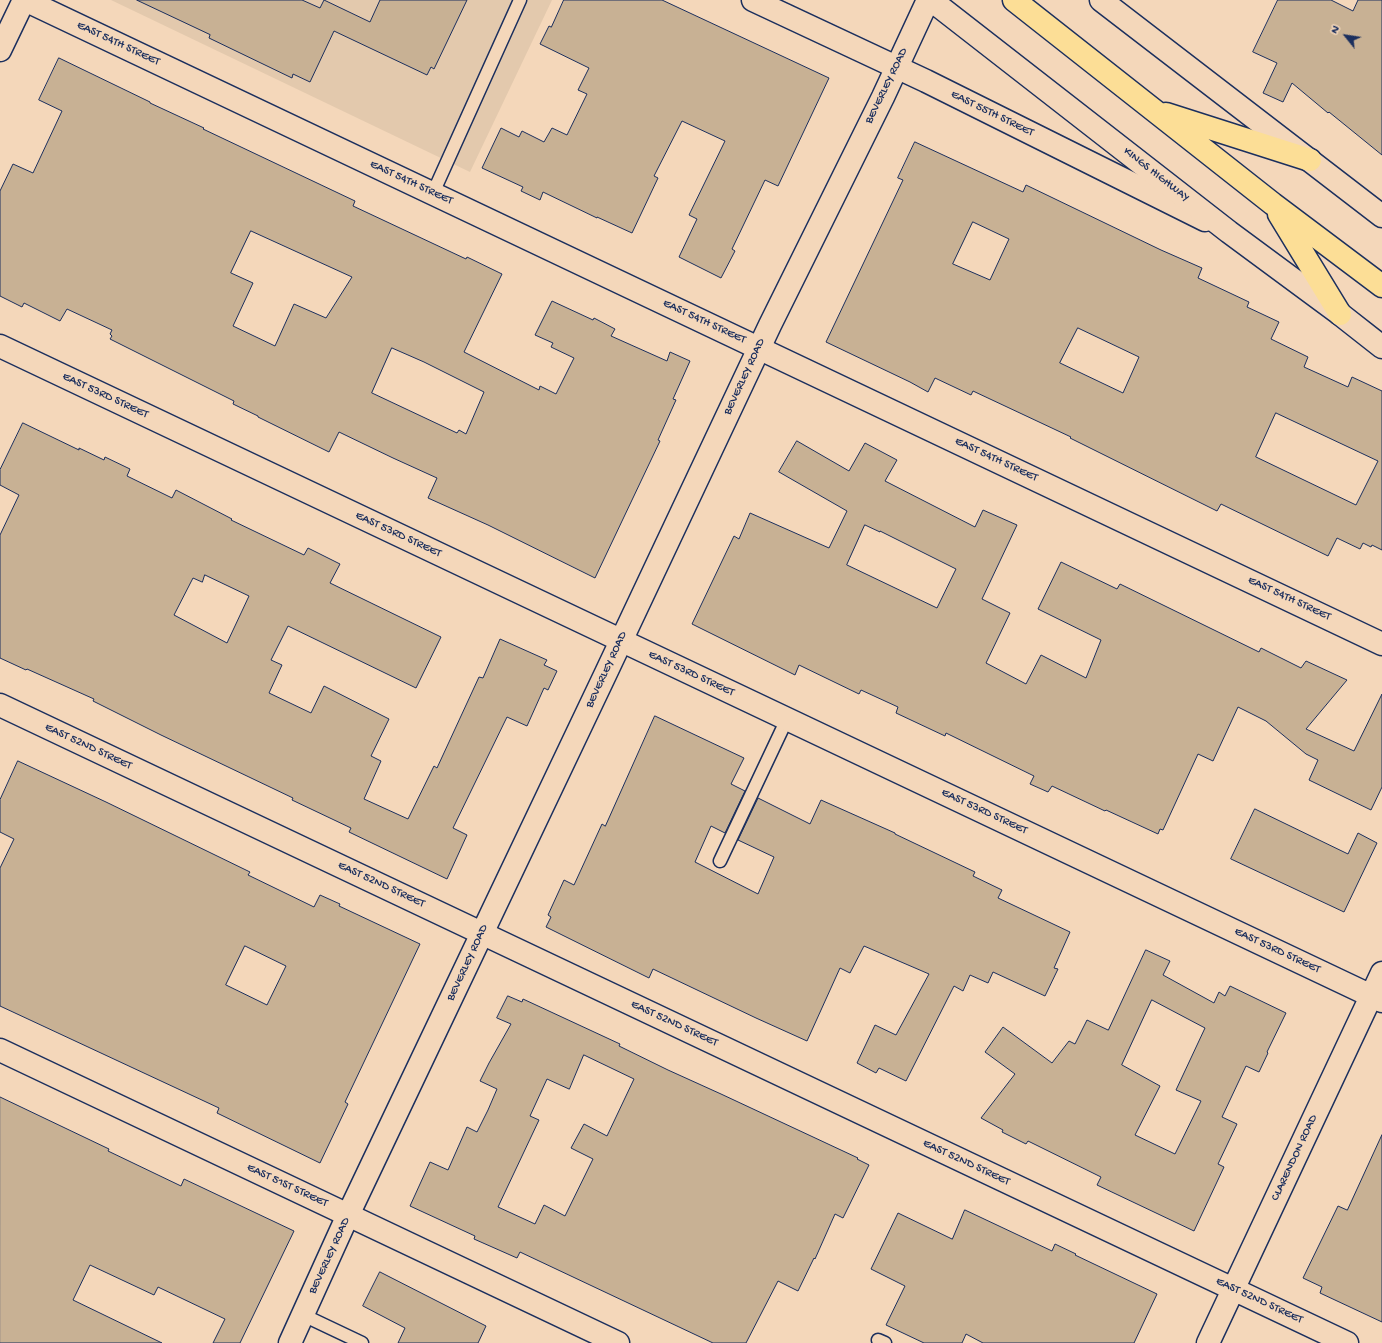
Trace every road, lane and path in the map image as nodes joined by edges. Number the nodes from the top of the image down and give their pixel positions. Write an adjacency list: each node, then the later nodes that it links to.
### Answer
1 (24, 0): 7 (street); 11 (street, EAST 54TH STREET)
2 (520, 0): 11 (lane)
3 (753, 0): 8 (street, EAST 55TH STREET)
4 (930, 0): 8 (street, BEVERLEY ROAD); 14 (street, KINGS HIGHWAY)
5 (1014, 0): 9 (main road)
6 (1101, 0): 10 (street)
7 (0, 50)
8 (897, 68): 14 (street, EAST 55TH STREET); 19 (street, BEVERLEY ROAD)
9 (1152, 109): 10 (main road); 12 (main road)
10 (1310, 160): 13 (street)
11 (433, 193): 19 (street, EAST 54TH STREET)
12 (1273, 204): 15 (main road); 16 (main road)
13 (1382, 216)
14 (1229, 232): 16 (street, KINGS HIGHWAY)
15 (1382, 286)
16 (1340, 314): 18 (street, KINGS HIGHWAY)
17 (0, 346): 20 (street, EAST 53RD STREET)
18 (1382, 347)
19 (759, 348): 20 (street, BEVERLEY ROAD); 21 (street, EAST 54TH STREET)
20 (621, 640): 23 (street, EAST 53RD STREET); 25 (street, BEVERLEY ROAD)
21 (1382, 644)
22 (0, 705): 25 (street, EAST 52ND STREET)
23 (786, 719): 24 (lane); 27 (street, EAST 53RD STREET)
24 (720, 861)
25 (482, 933): 29 (street, BEVERLEY ROAD); 30 (street, EAST 52ND STREET)
26 (1382, 972): 27 (street, CLARENDON ROAD)
27 (1377, 998): 30 (street, CLARENDON ROAD)
28 (0, 1050): 29 (street, EAST 51ST STREET)
29 (348, 1215): 31 (street, BEVERLEY ROAD); 34 (street, EAST 51ST STREET)
30 (1233, 1289): 35 (street, CLARENDON ROAD); 36 (street, EAST 52ND STREET)
31 (302, 1315): 32 (street, BEVERLEY ROAD); 33 (lane)
32 (290, 1343)
33 (362, 1343)
34 (618, 1343)
35 (1208, 1343)
36 (1347, 1343)

